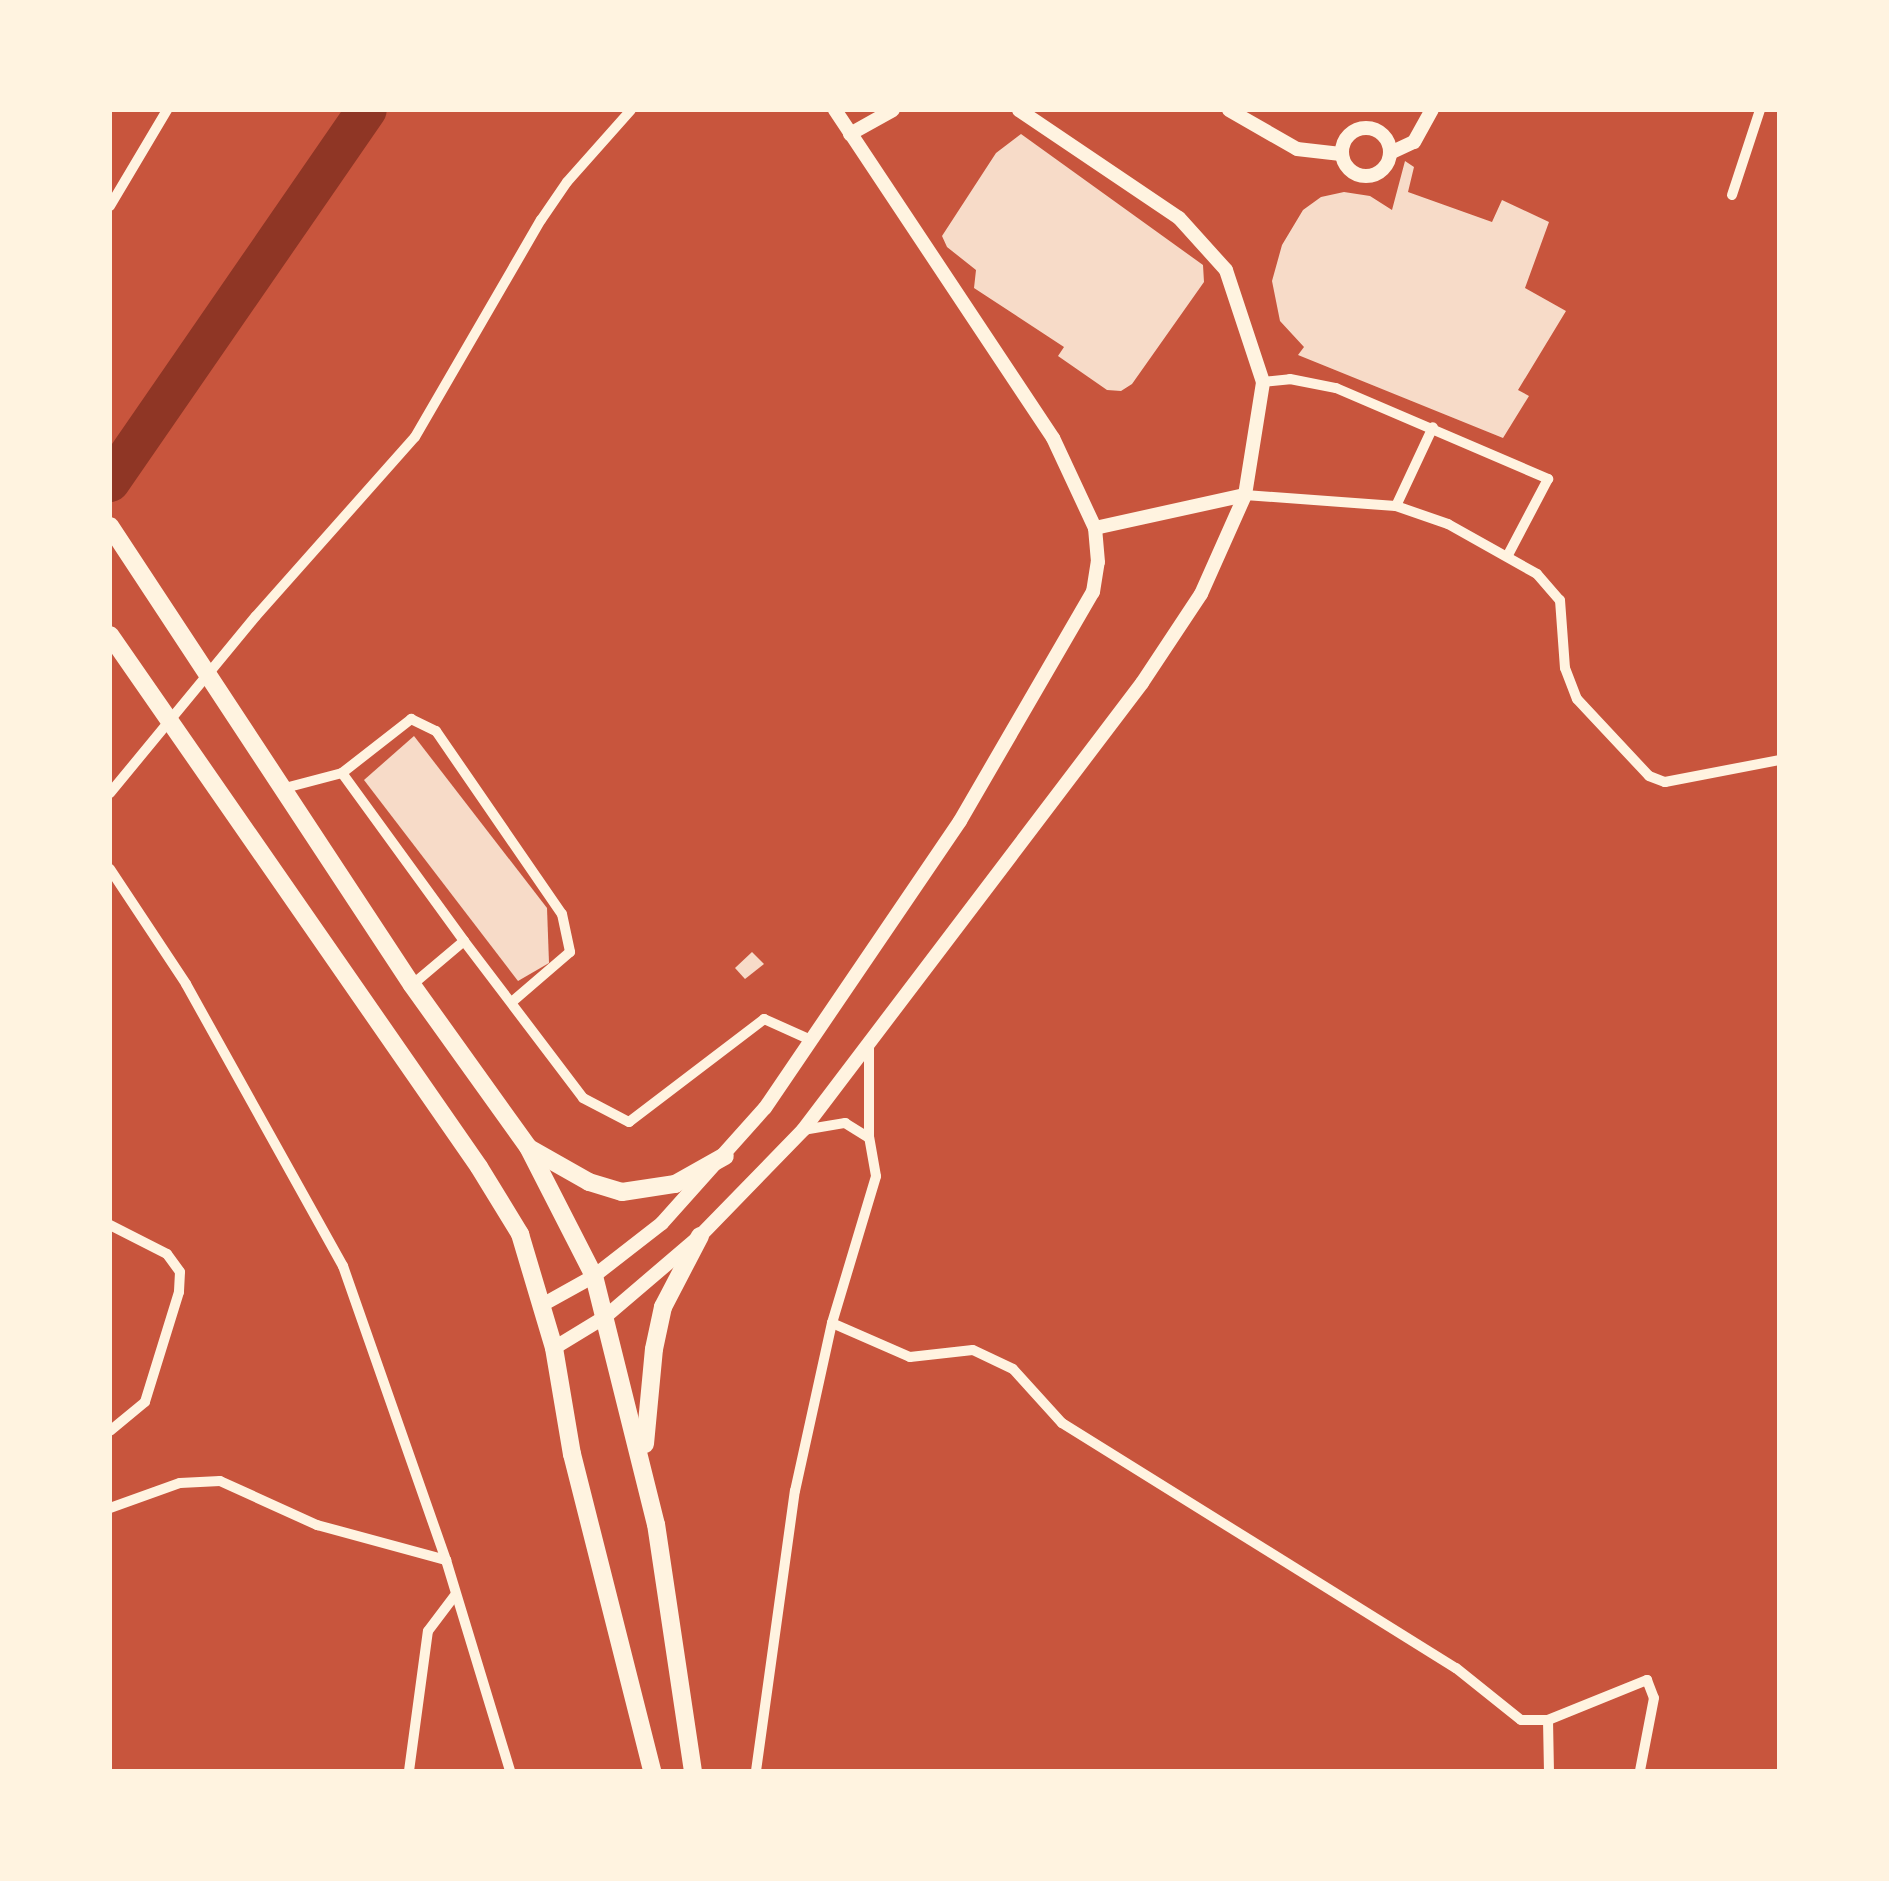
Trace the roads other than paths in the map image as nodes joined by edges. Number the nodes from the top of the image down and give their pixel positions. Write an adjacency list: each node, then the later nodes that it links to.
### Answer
1 (167, 110): 13 (street)
2 (631, 110): 25 (street)
3 (835, 110): 9 (street)
4 (894, 110): 9 (street)
5 (1019, 110): 14 (street)
6 (1229, 110): 11 (street)
7 (1432, 110): 10 (street)
8 (1760, 110): 12 (street)
9 (850, 134): 19 (street)
10 (1390, 152): 11 (street); 11 (street)
11 (1341, 154)
12 (1732, 195)
13 (110, 206)
14 (1263, 382): 15 (street); 16 (street)
15 (1433, 427): 17 (street); 20 (street)
16 (1245, 495): 17 (street); 19 (street); 31 (street)
17 (1396, 506): 20 (street)
18 (110, 526): 24 (main road)
19 (1096, 528): 30 (street)
20 (1508, 555): 22 (street)
21 (110, 635): 39 (main road)
22 (1779, 760)
23 (342, 774): 24 (street); 27 (street); 29 (street)
24 (285, 788): 28 (main road)
25 (110, 793)
26 (110, 870): 46 (street)
27 (464, 941): 28 (street); 29 (street)
28 (412, 985): 34 (main road)
29 (513, 1001): 30 (street)
30 (812, 1040): 35 (street)
31 (869, 1045): 32 (street); 33 (street)
32 (804, 1130): 33 (street); 37 (street)
33 (869, 1138): 41 (street)
34 (528, 1147): 35 (main road); 38 (main road)
35 (725, 1156): 38 (street)
36 (110, 1224): 43 (street)
37 (700, 1236): 40 (street); 44 (main road)
38 (594, 1276): 39 (street); 40 (main road)
39 (542, 1305): 42 (main road)
40 (605, 1317): 42 (street); 44 (main road)
41 (832, 1324): 48 (street); 53 (street)
42 (554, 1348): 51 (main road)
43 (110, 1431)
44 (644, 1464): 52 (main road)
45 (110, 1508): 46 (street)
46 (446, 1560): 47 (street)
47 (456, 1594): 49 (street); 50 (street)
48 (1548, 1720): 54 (street); 55 (street)
49 (409, 1771)
50 (510, 1771)
51 (652, 1771)
52 (693, 1771)
53 (756, 1771)
54 (1548, 1771)
55 (1640, 1771)

